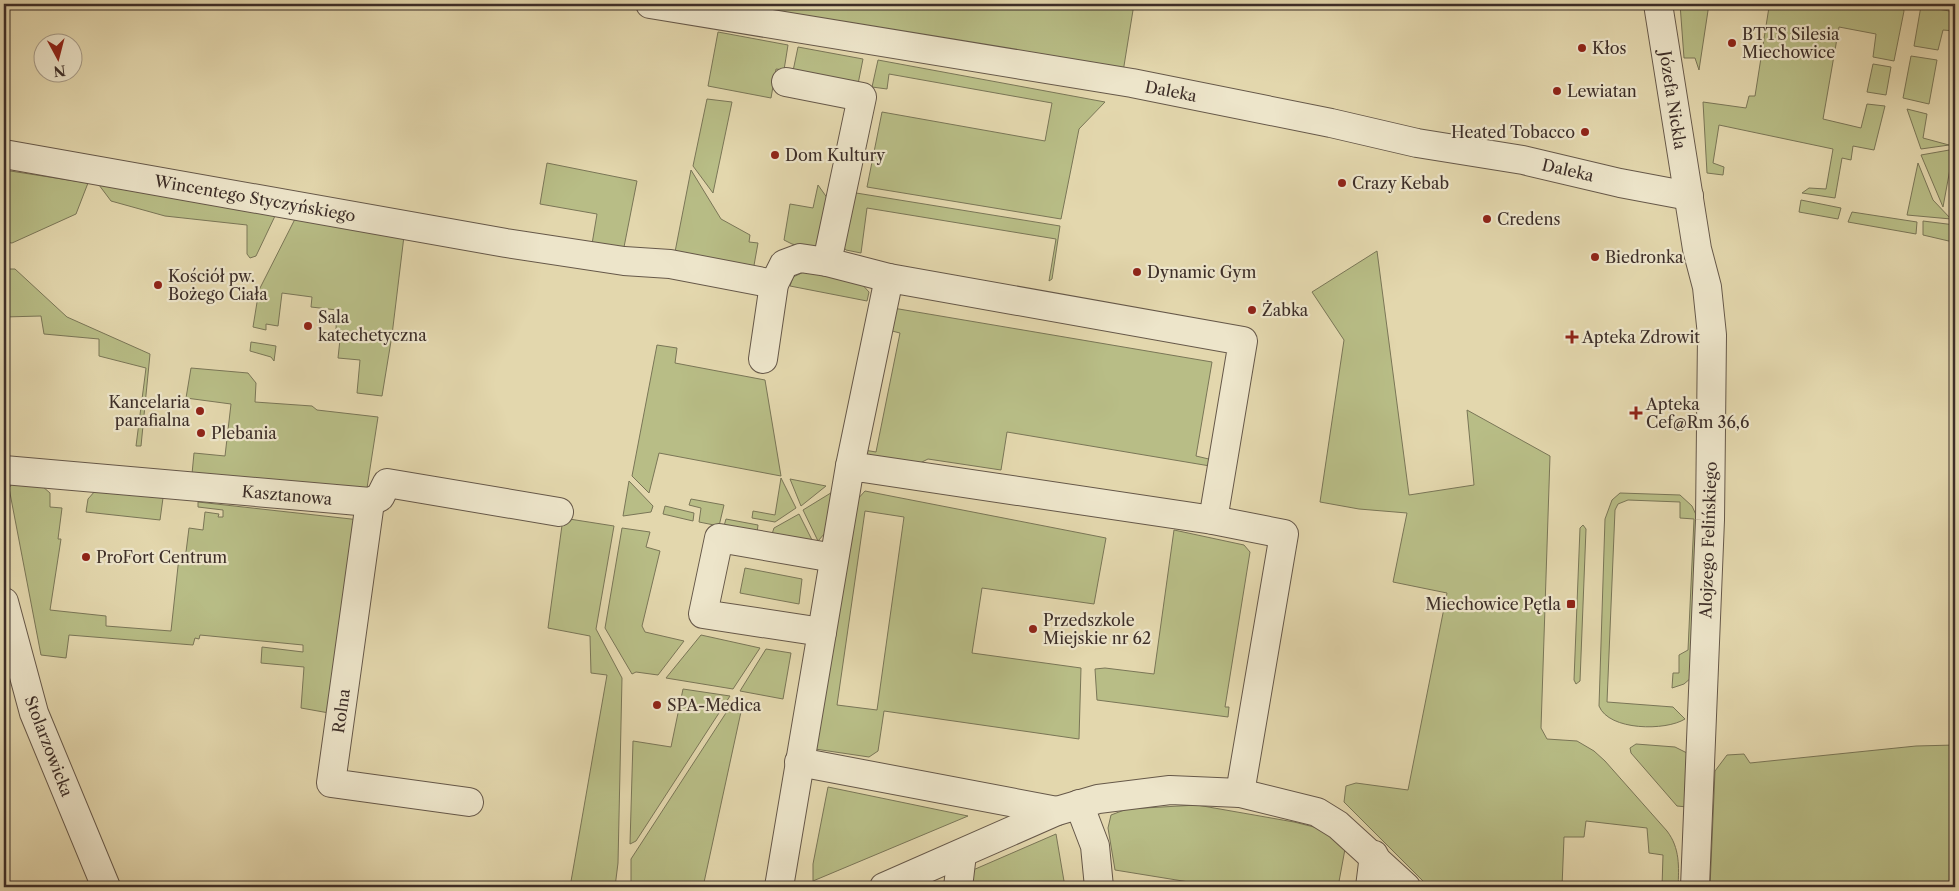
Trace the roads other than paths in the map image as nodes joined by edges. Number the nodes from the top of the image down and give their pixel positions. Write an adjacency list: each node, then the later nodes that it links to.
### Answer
1 (650, 4): 5 (street, Daleka)
2 (1658, 4): 5 (street, Józefa Nickla)
3 (786, 82): 6 (street)
4 (4, 154): 8 (street, Wincentego Styczyńskiego)
5 (1688, 196): 31 (street, Alojzego Felińskiego)
6 (827, 262): 7 (street); 8 (street)
7 (889, 278): 10 (street); 14 (street)
8 (774, 284): 9 (street)
9 (762, 359)
10 (850, 466): 14 (street); 15 (street)
11 (4, 470): 12 (street, Kasztanowa)
12 (370, 502): 13 (street); 20 (street, Rolna)
13 (559, 512)
14 (1213, 520): 19 (street)
15 (834, 558): 17 (street); 17 (street)
16 (4, 602): 24 (street, Stolarzowicka)
17 (822, 632): 18 (street)
18 (799, 762): 21 (street); 25 (street)
19 (1240, 793): 21 (street); 23 (street)
20 (469, 802)
21 (1068, 808): 22 (street); 28 (street)
22 (962, 854): 26 (street); 27 (street)
23 (1374, 856): 29 (street); 30 (street)
24 (106, 887)
25 (779, 887)
26 (884, 887)
27 (958, 887)
28 (1099, 887)
29 (1370, 887)
30 (1406, 887)
31 (1695, 887)

